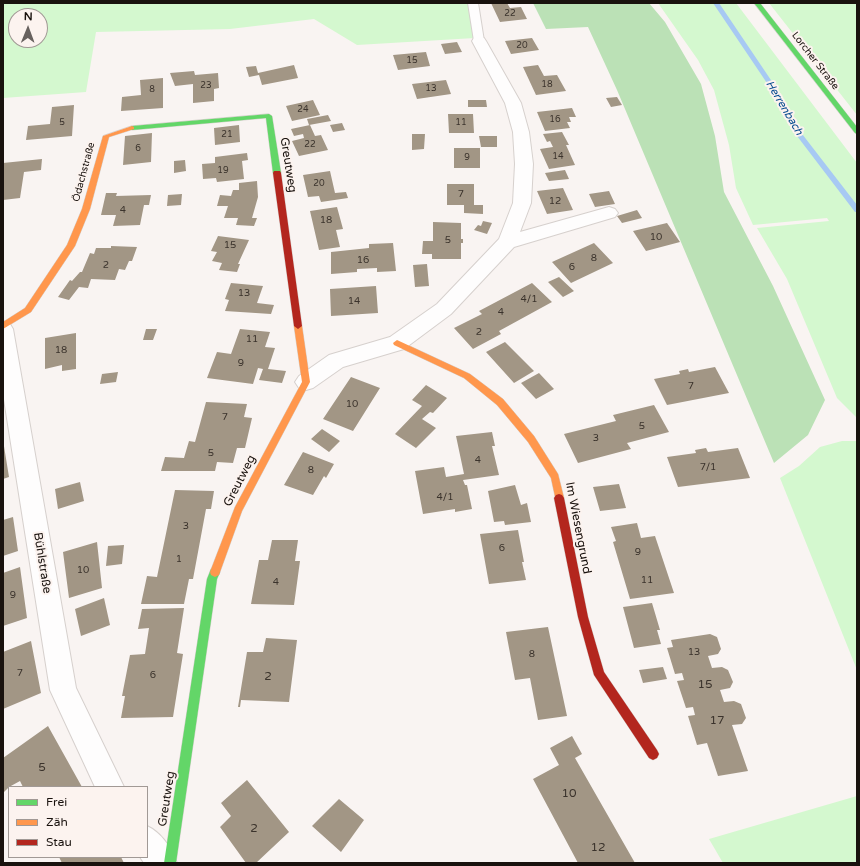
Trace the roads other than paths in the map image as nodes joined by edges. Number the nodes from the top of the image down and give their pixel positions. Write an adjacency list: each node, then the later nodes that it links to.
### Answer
1 (473, 3): 3 (lane)
2 (757, 3): 5 (street, Lorcher Straße)
3 (479, 41): 7 (street)
4 (269, 116): 8 (street, Ödachstraße); 10 (street, Greutweg)
5 (857, 132)
6 (609, 213): 7 (street)
7 (507, 242): 9 (street)
8 (3, 328): 12 (street, Bühlstraße)
9 (397, 342): 10 (street); 11 (street, Im Wiesengrund)
10 (306, 382): 15 (street, Greutweg)
11 (653, 754)
12 (110, 786)
13 (148, 842): 14 (street)
14 (162, 863)
15 (170, 863)

